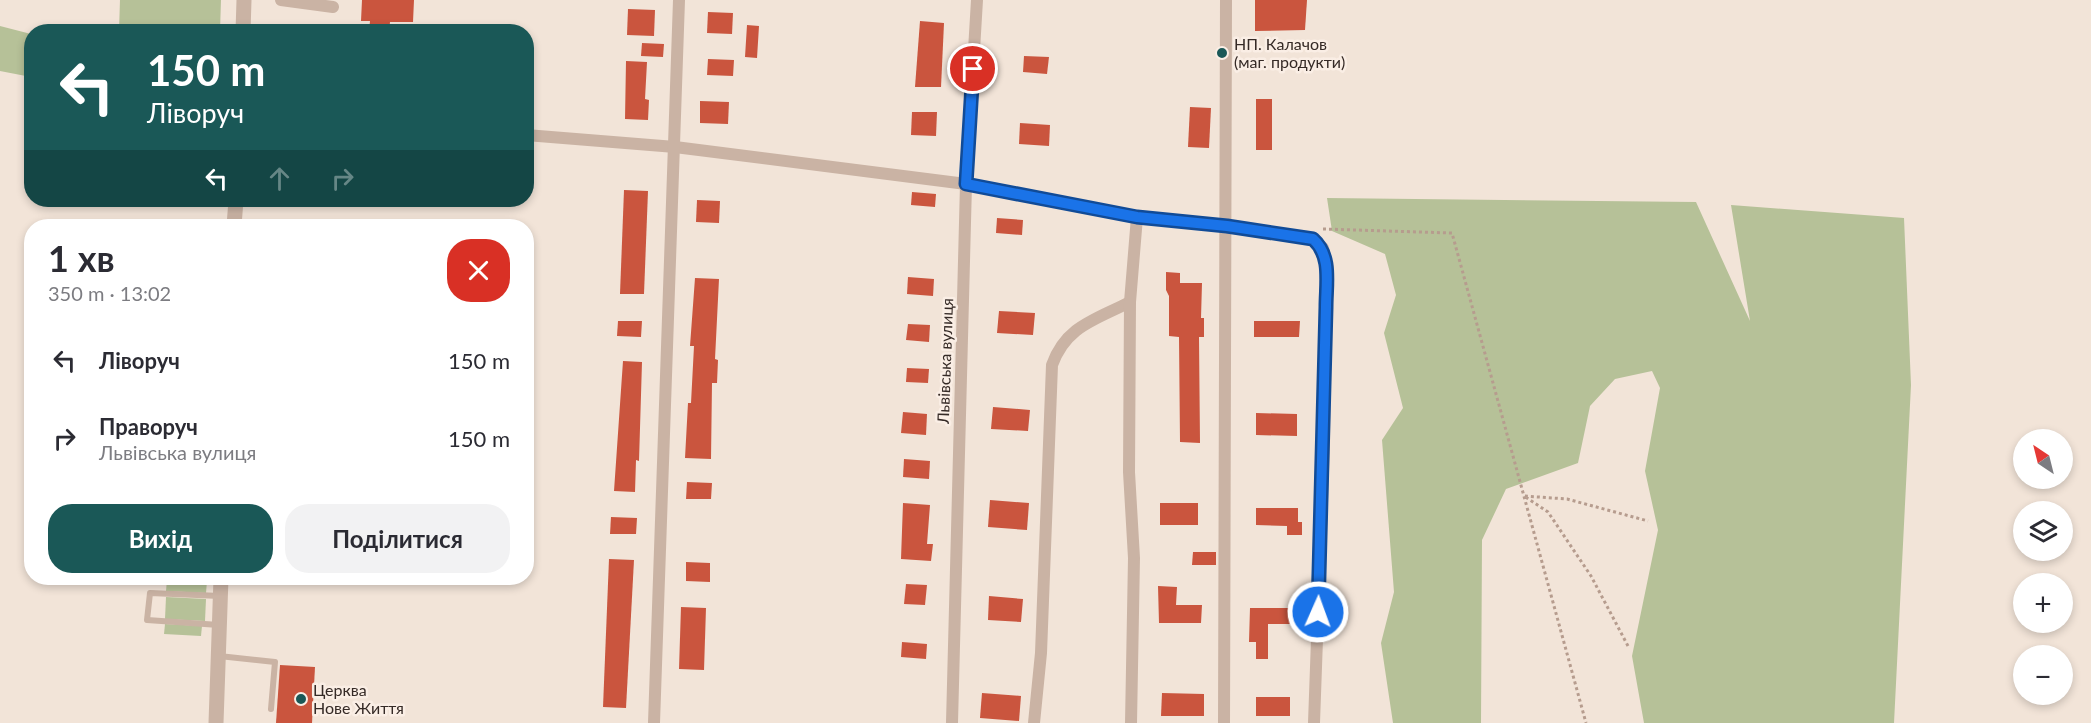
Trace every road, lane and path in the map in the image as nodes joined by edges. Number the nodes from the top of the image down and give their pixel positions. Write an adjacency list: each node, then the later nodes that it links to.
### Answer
1 (244, 0): 7 (street)
2 (281, 0): 6 (street)
3 (679, 0): 9 (street)
4 (977, 0): 10 (street, Львівська вулиця)
5 (1226, 0): 12 (street)
6 (333, 7)
7 (243, 24)
8 (534, 136): 9 (street)
9 (675, 147): 10 (street); 24 (street)
10 (966, 184): 11 (street); 25 (street, Львівська вулиця)
11 (1137, 217): 12 (street); 14 (street)
12 (1227, 226): 28 (street); 29 (street)
13 (1322, 229): 15 (path)
14 (1130, 302): 26 (street); 27 (street)
15 (1524, 496): 16 (path); 20 (path); 30 (path)
16 (1648, 521)
17 (221, 585): 18 (street)
18 (220, 596): 19 (street); 19 (lane)
19 (219, 625): 21 (street)
20 (1628, 646)
21 (218, 656): 22 (lane); 23 (street)
22 (271, 709)
23 (216, 723)
24 (654, 723)
25 (952, 723)
26 (1034, 723)
27 (1131, 723)
28 (1224, 723)
29 (1314, 723)
30 (1586, 723)

